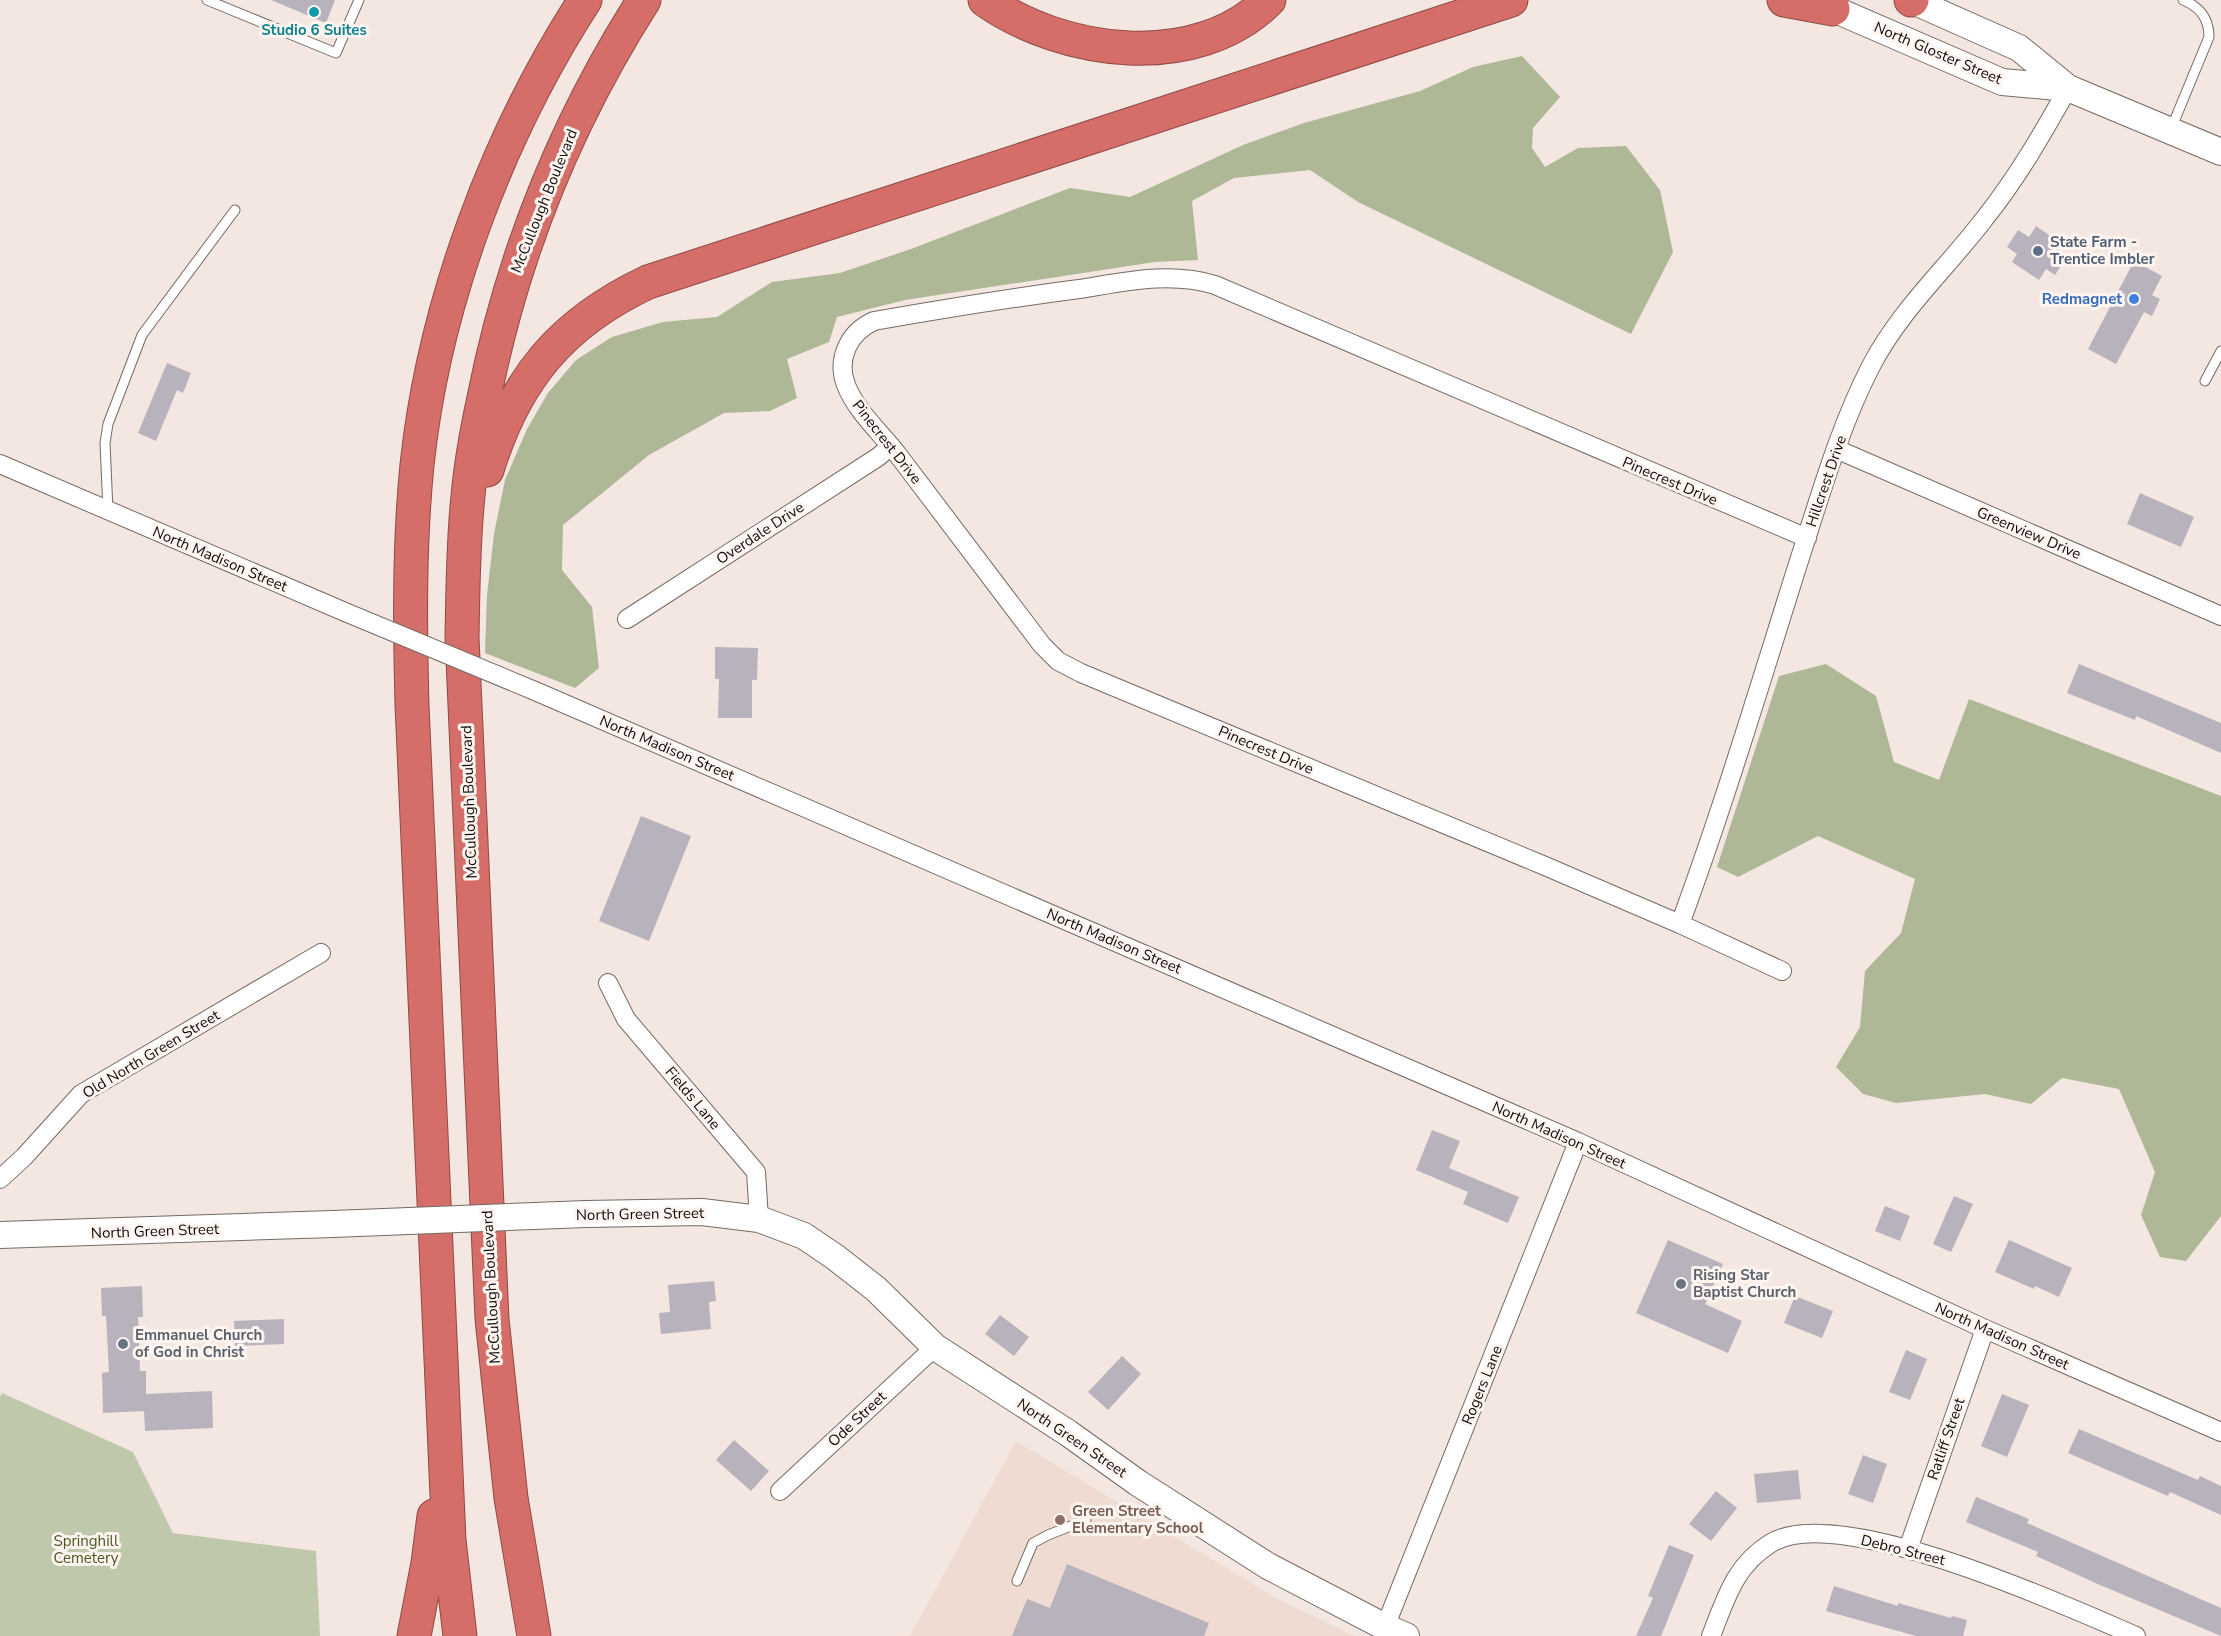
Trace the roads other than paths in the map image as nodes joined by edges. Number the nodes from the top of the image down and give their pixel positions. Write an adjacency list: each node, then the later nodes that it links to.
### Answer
1 (207, 0): 2 (lane)
2 (359, 0)
3 (557, 0): 17 (highway)
4 (585, 0): 17 (highway)
5 (644, 0): 25 (highway, McCullough Boulevard)
6 (985, 0): 7 (highway)
7 (1269, 0)
8 (1511, 0): 25 (highway)
9 (1784, 0): 12 (highway)
10 (1911, 0): 13 (street, North Gloster Street)
11 (2183, 0): 14 (lane)
12 (1823, 4): 13 (street, North Gloster Street)
13 (2067, 88): 14 (street, North Gloster Street); 21 (street, Hillcrest Drive)
14 (2170, 132): 15 (street, North Gloster Street)
15 (2221, 152)
16 (235, 210): 23 (lane)
17 (474, 225): 40 (highway)
18 (2221, 351): 19 (lane)
19 (2205, 381)
20 (891, 446): 24 (street, Pinecrest Drive); 27 (street, Overdale Drive); 28 (street, Pinecrest Drive)
21 (1836, 449): 24 (street, Hillcrest Drive); 26 (street, Greenview Drive)
22 (1, 467): 23 (street, North Madison Street)
23 (108, 511): 32 (street, North Madison Street, bridge)
24 (1807, 538): 28 (street, Hillcrest Drive)
25 (463, 568): 36 (highway, McCullough Boulevard)
26 (2221, 616)
27 (627, 619)
28 (1680, 924): 30 (street, Pinecrest Drive)
29 (321, 953): 33 (street, Old North Green Street)
30 (1782, 971)
31 (608, 983): 34 (street, Fields Lane)
32 (1578, 1142): 37 (street, North Madison Street); 45 (street, Rogers Lane)
33 (0, 1179)
34 (759, 1219): 35 (street, North Green Street, bridge); 38 (street, North Green Street)
35 (0, 1235)
36 (492, 1319): 48 (highway, McCullough Boulevard); 49 (highway)
37 (1985, 1329): 39 (street, North Madison Street); 43 (street, Ratliff Street)
38 (935, 1347): 41 (street, Ode Street); 45 (street, North Green Street)
39 (2221, 1432)
40 (444, 1437): 46 (highway); 47 (highway)
41 (780, 1491)
42 (1086, 1520): 44 (lane)
43 (1908, 1549): 50 (street, Debro Street); 51 (street, Debro Street)
44 (1017, 1581)
45 (1395, 1632)
46 (414, 1636)
47 (460, 1636)
48 (534, 1636)
49 (557, 1636)
50 (1711, 1636)
51 (2136, 1636)

